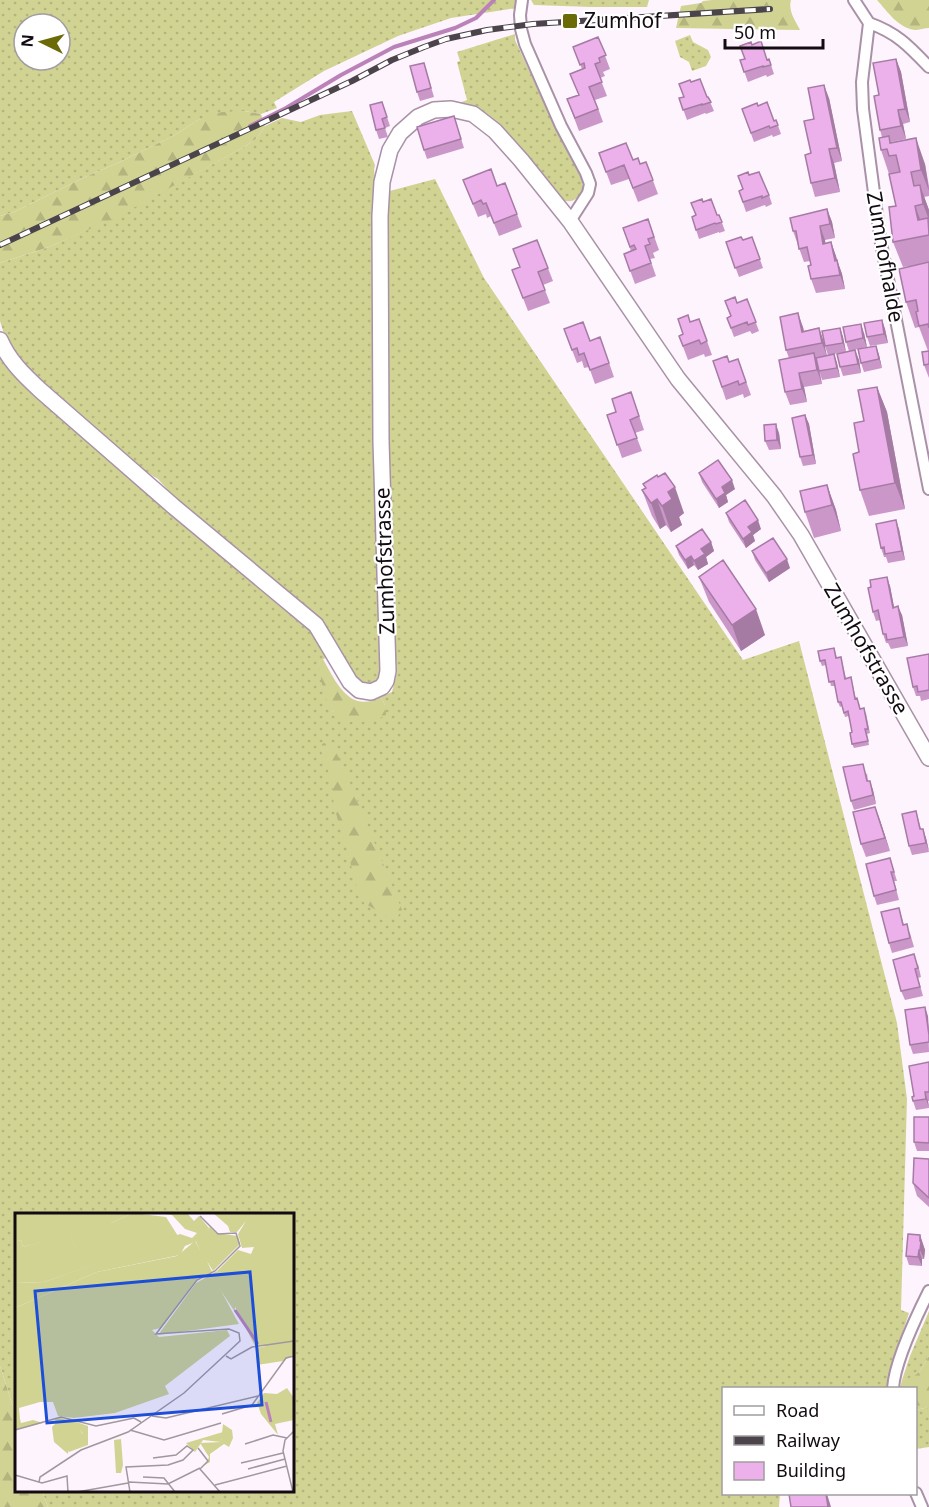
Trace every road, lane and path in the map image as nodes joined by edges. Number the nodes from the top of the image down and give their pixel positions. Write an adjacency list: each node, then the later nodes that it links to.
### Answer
1 (522, 0): 5 (street)
2 (854, 0): 3 (street)
3 (869, 23): 4 (street); 7 (street, Zumhofhalde)
4 (929, 67)
5 (570, 221): 6 (street, Zumhofstrasse); 8 (street, Zumhofstrasse)
6 (0, 340)
7 (929, 489)
8 (929, 758)
9 (929, 1292): 10 (street)
10 (893, 1387)

